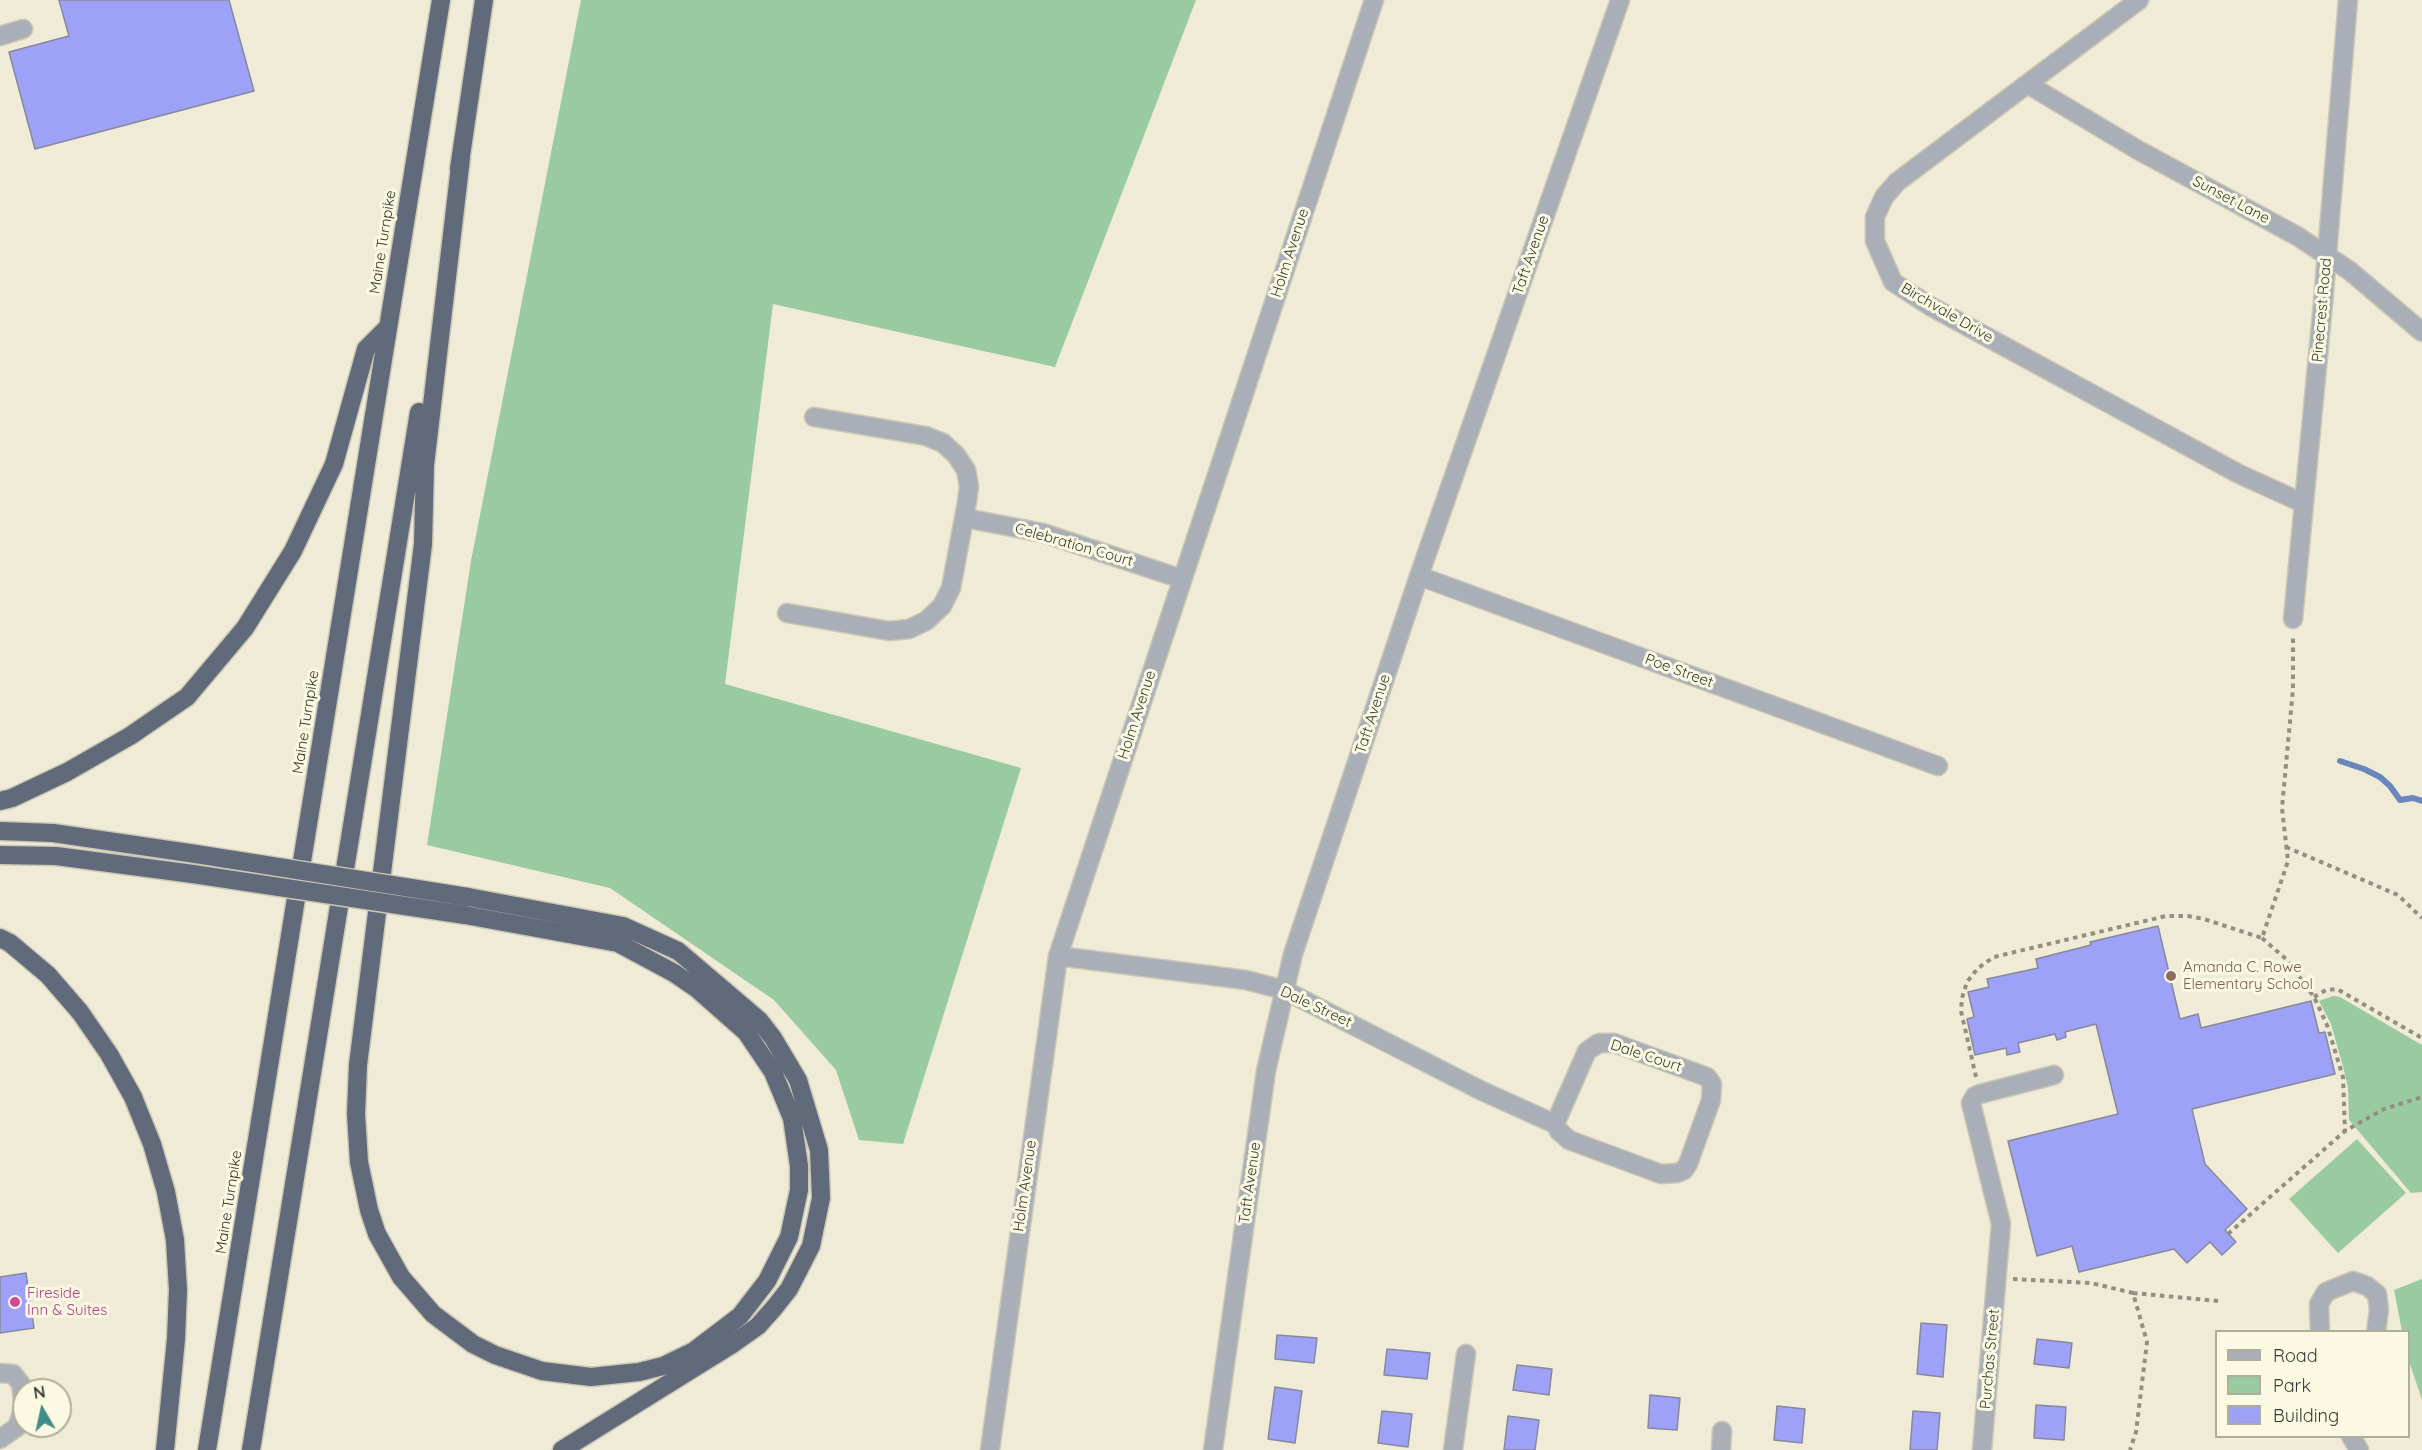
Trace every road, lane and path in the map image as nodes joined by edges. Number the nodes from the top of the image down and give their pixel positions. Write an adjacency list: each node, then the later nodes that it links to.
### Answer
1 (441, 0): 12 (highway, Maine Turnpike)
2 (484, 0): 10 (highway)
3 (1374, 0): 18 (street, Holm Avenue)
4 (1620, 0): 17 (street, Taft Avenue)
5 (2139, 0): 9 (street, Birchvale Drive)
6 (2348, 0): 11 (street, Pinecrest Road)
7 (23, 29): 8 (street)
8 (0, 36)
9 (2029, 85): 11 (street, Sunset Lane); 15 (street, Birchvale Drive)
10 (461, 159): 26 (highway); 52 (highway)
11 (2326, 255): 13 (street, Sunset Lane); 15 (street, Pinecrest Road)
12 (388, 327): 22 (highway); 51 (highway, Maine Turnpike)
13 (2422, 332)
14 (814, 417): 16 (street)
15 (2303, 503): 20 (street, Pinecrest Road)
16 (965, 518): 18 (street, Celebration Court); 19 (street)
17 (1419, 576): 21 (street, Poe Street); 31 (street, Taft Avenue)
18 (1182, 579): 30 (street, Holm Avenue)
19 (787, 613)
20 (2293, 619): 24 (path)
21 (1938, 766)
22 (0, 801)
23 (0, 831): 26 (highway, bridge)
24 (2286, 846): 27 (path); 29 (path)
25 (0, 855): 26 (highway, bridge)
26 (466, 906): 53 (highway)
27 (2422, 918)
28 (0, 938): 50 (highway)
29 (2262, 938): 32 (path); 35 (path)
30 (1058, 956): 31 (street, Dale Street); 54 (street, Holm Avenue)
31 (1284, 990): 37 (street, Dale Street); 55 (street, Taft Avenue)
32 (2314, 997): 33 (path); 38 (path)
33 (2422, 1038)
34 (2054, 1075): 35 (street)
35 (1980, 1094): 40 (street, Purchas Street)
36 (2422, 1097): 38 (path)
37 (1555, 1124): 37 (street, Dale Court)
38 (2345, 1131): 39 (path)
39 (2228, 1234)
40 (1998, 1273): 41 (path); 58 (street, Purchas Street)
41 (2133, 1293): 42 (path); 59 (path)
42 (2218, 1301)
43 (2320, 1330): 44 (street)
44 (2376, 1330)
45 (1466, 1354): 56 (street)
46 (0, 1373): 49 (street)
47 (1722, 1431): 57 (street)
48 (2352, 1438): 60 (street)
49 (0, 1439)
50 (165, 1450)
51 (207, 1450)
52 (251, 1450)
53 (562, 1450)
54 (990, 1450)
55 (1213, 1450)
56 (1453, 1450)
57 (1721, 1450)
58 (1982, 1450)
59 (2130, 1450)
60 (2361, 1450)

